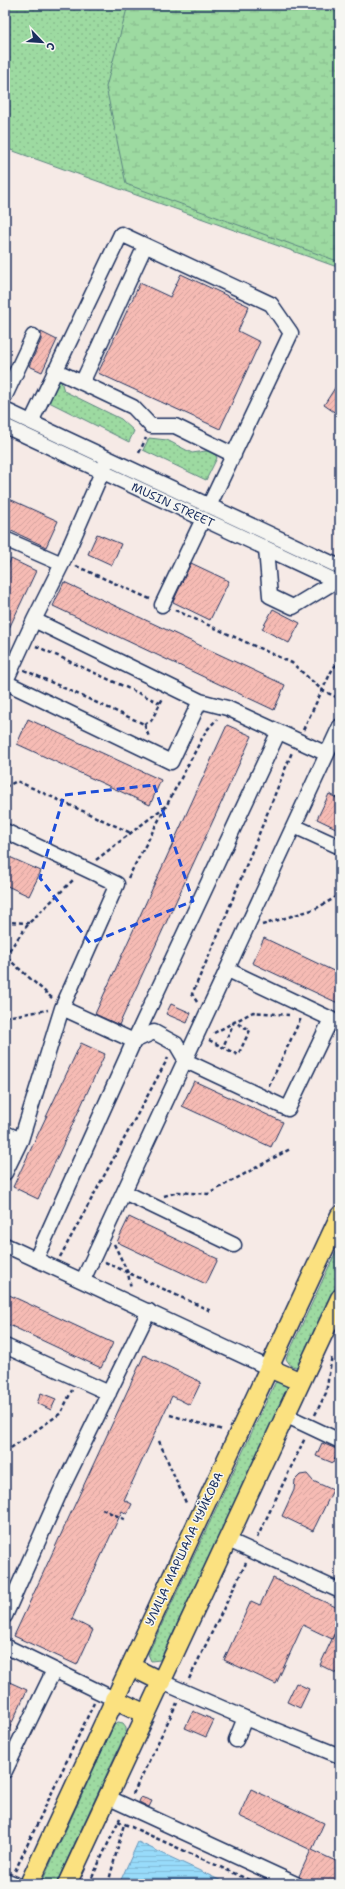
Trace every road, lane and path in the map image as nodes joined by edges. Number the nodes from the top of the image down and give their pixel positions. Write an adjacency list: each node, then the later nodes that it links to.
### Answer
1 (145, 246): 3 (street); 4 (street); 9 (street)
2 (33, 336): 5 (street)
3 (55, 370): 4 (street); 7 (street)
4 (82, 383): 9 (street)
5 (5, 396)
6 (5, 410): 7 (street, MUSIN STREET)
7 (31, 422): 10 (street, MUSIN STREET)
8 (5, 426): 11 (street, MUSIN STREET)
9 (234, 455): 12 (street)
10 (108, 459): 11 (street); 12 (street, MUSIN STREET)
11 (102, 472): 13 (street, MUSIN STREET); 16 (street)
12 (209, 506): 17 (street, MUSIN STREET)
13 (203, 519): 15 (street, MUSIN STREET); 19 (street)
14 (5, 539): 16 (street)
15 (266, 548): 18 (street, MUSIN STREET); 18 (street)
16 (62, 564): 19 (path); 20 (street)
17 (340, 567)
18 (338, 582)
19 (162, 604): 26 (path)
20 (34, 620): 21 (street); 25 (street)
21 (25, 641): 23 (street); 29 (path)
22 (340, 662): 26 (path)
23 (13, 665): 24 (street); 31 (path)
24 (5, 682): 35 (street)
25 (168, 686): 28 (street); 29 (path)
26 (322, 690): 27 (path); 34 (path)
27 (340, 699)
28 (200, 701): 30 (street); 35 (street)
29 (160, 703): 31 (path)
30 (227, 708): 33 (street); 42 (path)
31 (144, 724): 35 (path)
32 (340, 726): 36 (street)
33 (278, 732): 34 (street); 55 (street)
34 (297, 741): 36 (street); 49 (path)
35 (156, 754)
36 (327, 754): 38 (street)
37 (5, 787): 40 (path)
38 (294, 826): 41 (street); 46 (street)
39 (5, 831): 42 (street)
40 (131, 833)
41 (340, 847)
42 (117, 884): 50 (street)
43 (340, 895): 46 (path)
44 (5, 922): 45 (path)
45 (29, 923)
46 (246, 930): 48 (street)
47 (5, 956): 50 (path)
48 (228, 970): 51 (street); 54 (street)
49 (199, 1007)
50 (62, 1008): 52 (path); 55 (street); 61 (street)
51 (304, 1012): 53 (path); 59 (path); 59 (street)
52 (5, 1017)
53 (234, 1022): 54 (path); 57 (path); 57 (path)
54 (199, 1040): 57 (path); 58 (street)
55 (134, 1041): 56 (street); 71 (street)
56 (176, 1044): 58 (street); 72 (path)
57 (223, 1047)
58 (186, 1060): 59 (street); 64 (street)
59 (264, 1098)
60 (5, 1133): 61 (street)
61 (21, 1140): 63 (street)
62 (290, 1149): 65 (path)
63 (5, 1173)
64 (124, 1192): 65 (street); 67 (street)
65 (143, 1201): 69 (street)
66 (340, 1215): 81 (main road, УЛИЦА МАРШАЛА ЧУЙКОВА)
67 (107, 1229): 70 (street); 73 (path)
68 (5, 1244): 71 (street)
69 (234, 1245)
70 (94, 1257): 73 (path); 74 (street)
71 (36, 1259): 72 (street)
72 (54, 1266): 74 (street)
73 (128, 1273): 76 (path); 78 (path)
74 (83, 1280): 76 (street)
75 (340, 1298): 83 (main road)
76 (134, 1304): 77 (street)
77 (149, 1311): 81 (street); 84 (street)
78 (213, 1312)
79 (5, 1346): 82 (street)
80 (334, 1349): 87 (path)
81 (269, 1368): 83 (main road); 100 (main road, УЛИЦА МАРШАЛА ЧУЙКОВА)
82 (78, 1379): 84 (street); 91 (path)
83 (301, 1382): 86 (main road)
84 (109, 1393): 98 (street)
85 (170, 1415): 88 (path)
86 (286, 1415): 87 (street); 95 (main road)
87 (310, 1426): 90 (street); 96 (path)
88 (223, 1430)
89 (159, 1441): 92 (path)
90 (340, 1441)
91 (5, 1452)
92 (187, 1506)
93 (102, 1509): 94 (path)
94 (126, 1520)
95 (228, 1540): 96 (street); 102 (main road)
96 (251, 1551): 97 (street); 103 (path)
97 (340, 1591)
98 (5, 1616)
99 (5, 1646): 101 (street)
100 (130, 1666): 102 (main road); 104 (main road, УЛИЦА МАРШАЛА ЧУЙКОВА)
101 (54, 1670): 104 (street); 109 (street)
102 (162, 1682): 103 (street); 105 (main road)
103 (183, 1691): 106 (street); 111 (path)
104 (105, 1698): 105 (main road); 114 (path); 115 (main road, УЛИЦА МАРШАЛА ЧУЙКОВА)
105 (146, 1714): 110 (main road)
106 (245, 1718): 107 (street); 108 (street)
107 (236, 1740)
108 (340, 1756)
109 (5, 1770)
110 (107, 1797): 111 (street); 116 (main road)
111 (126, 1807): 112 (path); 120 (street)
112 (118, 1822): 113 (path); 117 (path)
113 (124, 1824): 118 (path); 119 (path)
114 (10, 1880)
115 (29, 1884)
116 (67, 1884)
117 (89, 1884)
118 (108, 1884)
119 (258, 1884)
120 (296, 1884)

